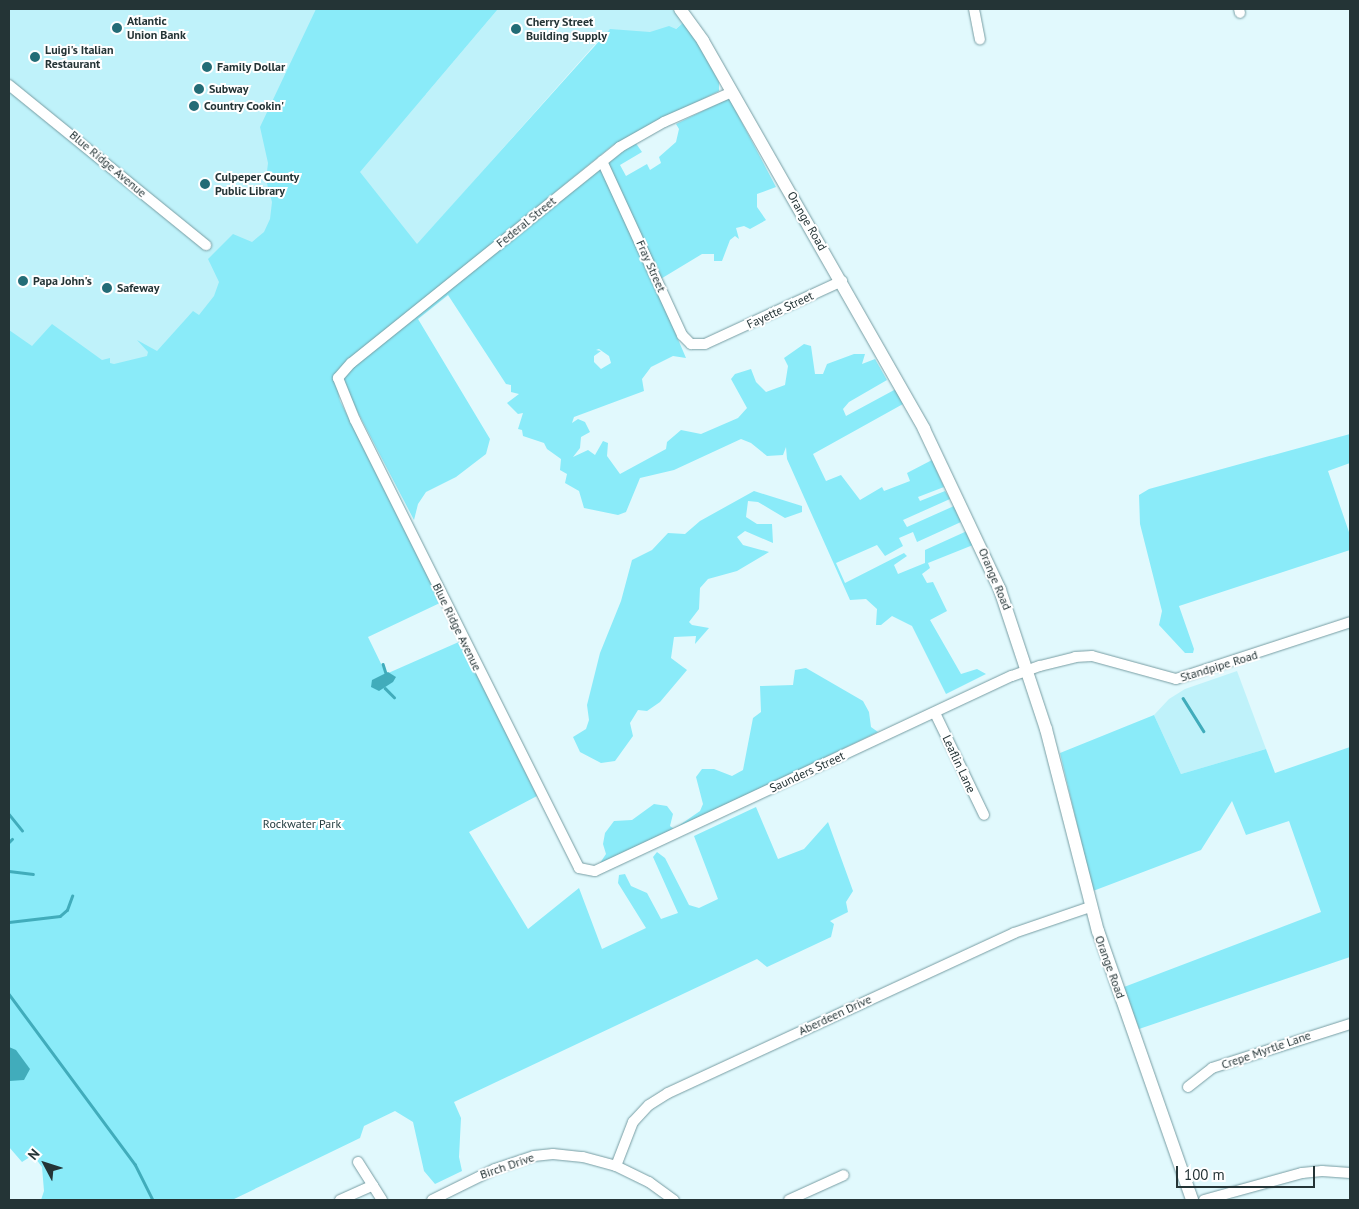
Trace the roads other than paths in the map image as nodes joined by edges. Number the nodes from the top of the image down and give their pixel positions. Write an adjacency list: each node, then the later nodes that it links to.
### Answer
1 (680, 9): 5 (main road, Orange Road)
2 (974, 9): 3 (street)
3 (980, 39)
4 (9, 84): 7 (street, Blue Ridge Avenue)
5 (732, 92): 6 (street, Federal Street); 8 (main road, Orange Road)
6 (602, 160): 9 (street, Fray Street); 10 (street, Federal Street)
7 (206, 245)
8 (842, 281): 9 (street, Fayette Street); 12 (main road, Orange Road)
9 (719, 338)
10 (338, 378): 15 (street, Blue Ridge Avenue)
11 (1350, 622): 12 (street, Standpipe Road)
12 (1028, 670): 13 (street, Saunders Street); 16 (main road, Orange Road)
13 (935, 713): 14 (street, Leaflin Lane); 15 (street, Saunders Street)
14 (984, 815)
15 (585, 872)
16 (1090, 907): 20 (street, Aberdeen Drive); 29 (main road, Orange Road)
17 (1350, 1024): 18 (street, Crepe Myrtle Lane)
18 (1188, 1088)
19 (358, 1162): 23 (street)
20 (616, 1166): 26 (street, Birch Drive); 27 (street, Birch Drive)
21 (1350, 1173): 30 (street)
22 (844, 1175): 28 (street)
23 (373, 1185): 24 (street); 25 (street)
24 (340, 1200)
25 (382, 1200)
26 (432, 1200)
27 (674, 1200)
28 (789, 1200)
29 (1192, 1200)
30 (1204, 1200)

